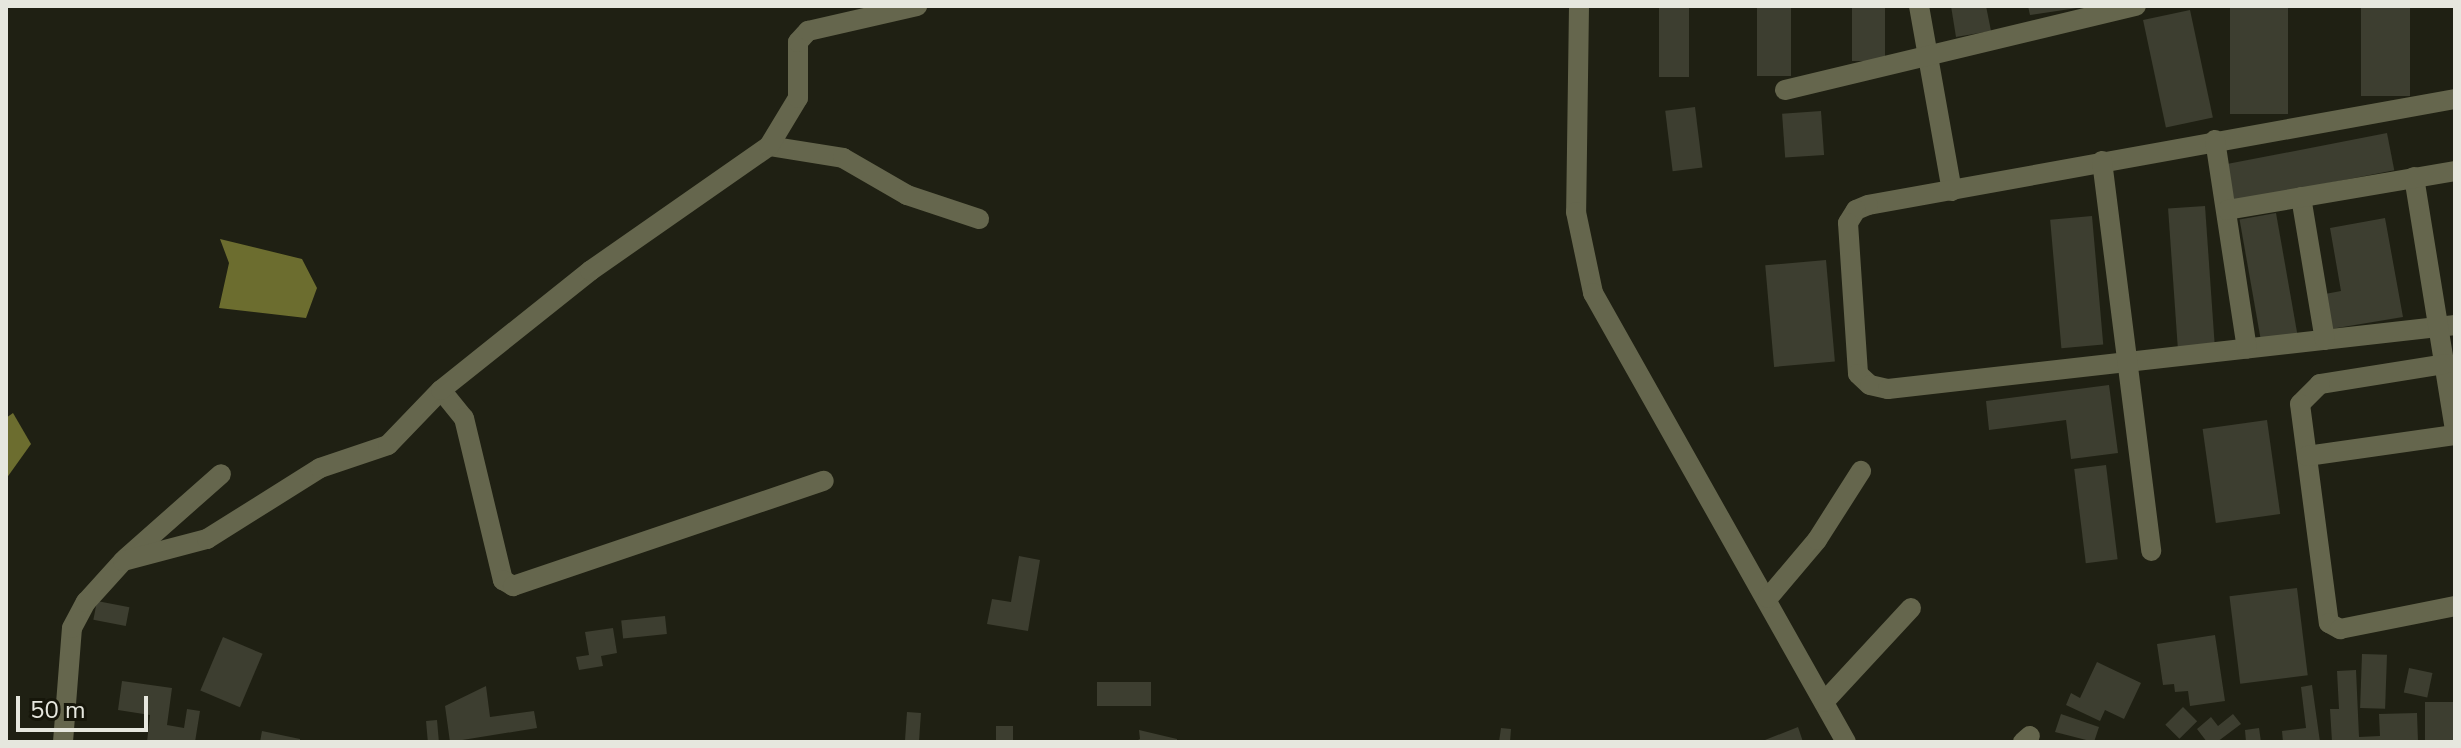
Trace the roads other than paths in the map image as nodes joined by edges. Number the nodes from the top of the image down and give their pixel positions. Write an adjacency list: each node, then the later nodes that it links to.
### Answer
1 (917, 6): 9 (street)
2 (1579, 6): 30 (street)
3 (1919, 6): 5 (street)
4 (2136, 6): 5 (street)
5 (1928, 56): 6 (street); 13 (street)
6 (1785, 90)
7 (2455, 99): 8 (street)
8 (2215, 140): 10 (street); 15 (street)
9 (769, 146): 16 (street); 22 (street)
10 (2102, 161): 13 (street); 21 (street)
11 (2455, 171): 12 (street)
12 (2414, 177): 14 (street); 17 (street)
13 (1952, 191): 21 (street)
14 (2301, 197): 15 (street); 18 (street)
15 (2227, 210): 19 (street)
16 (979, 219)
17 (2448, 326): 18 (street); 20 (street)
18 (2325, 340): 19 (street)
19 (2247, 349): 21 (street)
20 (2445, 364): 23 (street); 24 (street)
21 (2124, 366): 28 (street)
22 (441, 390): 27 (street); 29 (street)
23 (2455, 433): 24 (street)
24 (2307, 456): 31 (street)
25 (1861, 471): 30 (street)
26 (221, 474): 29 (street)
27 (824, 481)
28 (2151, 551)
29 (123, 561): 34 (street)
30 (1768, 598): 33 (street)
31 (2455, 606)
32 (1911, 608): 33 (street)
33 (1824, 702): 35 (street)
34 (63, 742)
35 (1846, 742)

